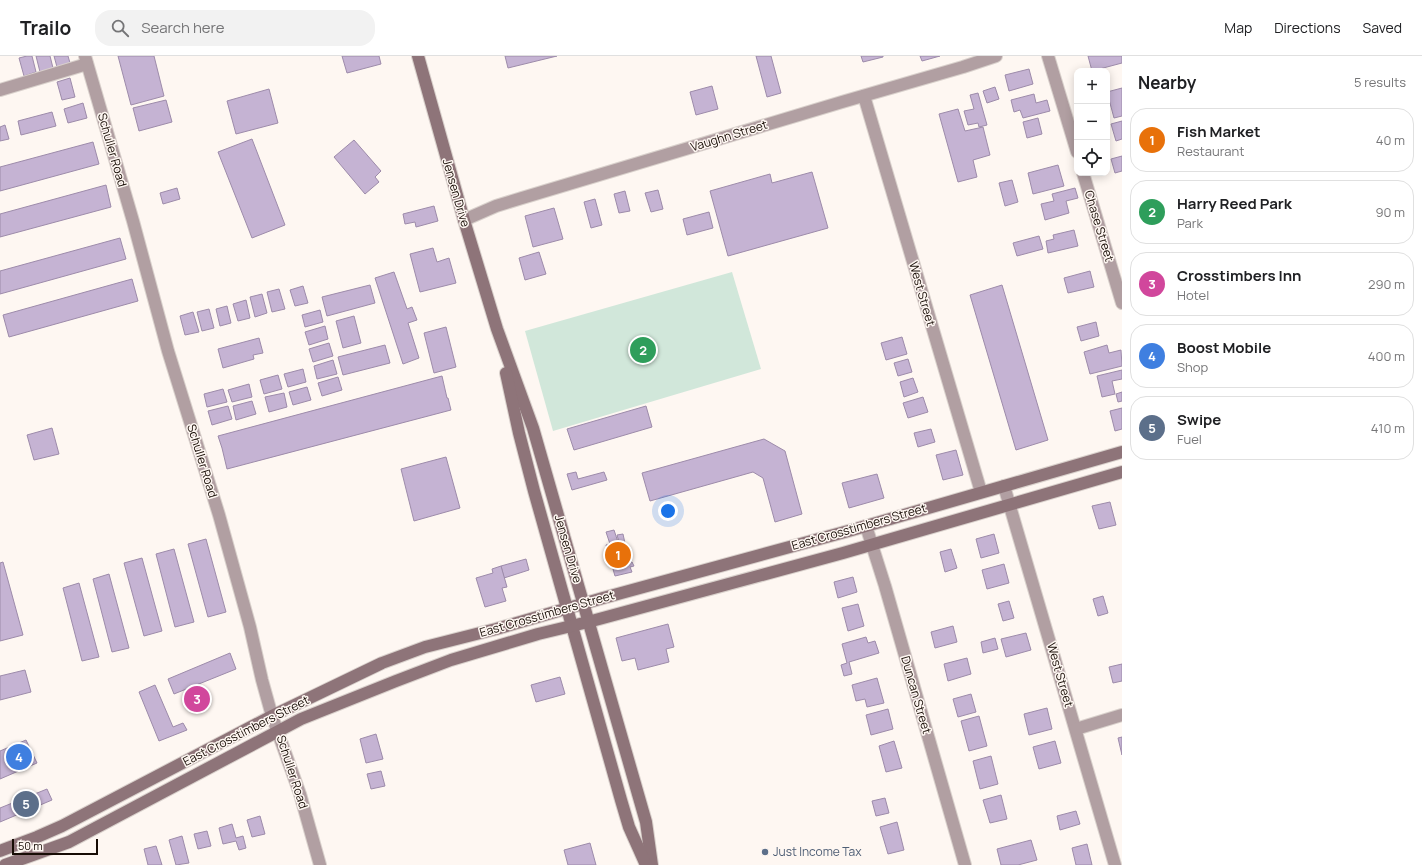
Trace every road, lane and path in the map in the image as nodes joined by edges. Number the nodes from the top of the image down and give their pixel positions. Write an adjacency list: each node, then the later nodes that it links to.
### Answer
1 (418, 56): 9 (main road, Jensen Drive)
2 (1048, 56): 7 (street)
3 (991, 57): 6 (street, Vaughn Street)
4 (86, 60): 5 (street); 28 (street, Schuller Road)
5 (0, 90)
6 (864, 96): 9 (street, Vaughn Street); 15 (street, West Street)
7 (1074, 142)
8 (1084, 176): 10 (street, Chase Street)
9 (464, 220): 11 (main road, Jensen Drive)
10 (1122, 303)
11 (497, 329): 21 (main road, Jensen Drive); 22 (main road, Jensen Drive)
12 (1122, 452): 14 (main road, East Crosstimbers Street)
13 (1122, 472): 16 (main road, East Crosstimbers Street)
14 (1004, 486): 15 (main road, East Crosstimbers Street); 16 (street, West Street)
15 (980, 492): 17 (main road, East Crosstimbers Street)
16 (1010, 504): 18 (main road, East Crosstimbers Street); 29 (street, West Street)
17 (866, 526): 18 (street, Duncan Street); 19 (main road, East Crosstimbers Street)
18 (872, 544): 20 (main road, East Crosstimbers Street); 40 (street, Duncan Street)
19 (769, 553): 20 (main road); 21 (main road, East Crosstimbers Street)
20 (774, 571): 23 (main road, East Crosstimbers Street)
21 (584, 604): 22 (main road, East Crosstimbers Street); 23 (main road, Jensen Drive)
22 (567, 608): 24 (main road, Jensen Drive); 25 (main road, East Crosstimbers Street)
23 (588, 622): 24 (main road, East Crosstimbers Street); 32 (main road, Jensen Drive)
24 (572, 626): 26 (main road, East Crosstimbers Street); 33 (main road, Jensen Drive)
25 (387, 661): 26 (main road); 28 (main road, East Crosstimbers Street)
26 (392, 682): 30 (main road, East Crosstimbers Street)
27 (1122, 715): 29 (street)
28 (272, 716): 30 (street, Schuller Road); 31 (main road, East Crosstimbers Street)
29 (1076, 729): 41 (street, West Street)
30 (278, 731): 34 (main road, East Crosstimbers Street); 37 (street, Schuller Road)
31 (122, 794): 34 (main road); 35 (main road, East Crosstimbers Street)
32 (638, 795): 33 (main road); 39 (main road, Jensen Drive)
33 (621, 800): 38 (main road, Jensen Drive)
34 (132, 809): 36 (main road, East Crosstimbers Street)
35 (0, 851)
36 (6, 865)
37 (320, 865)
38 (646, 865)
39 (652, 865)
40 (966, 865)
41 (1115, 865)

